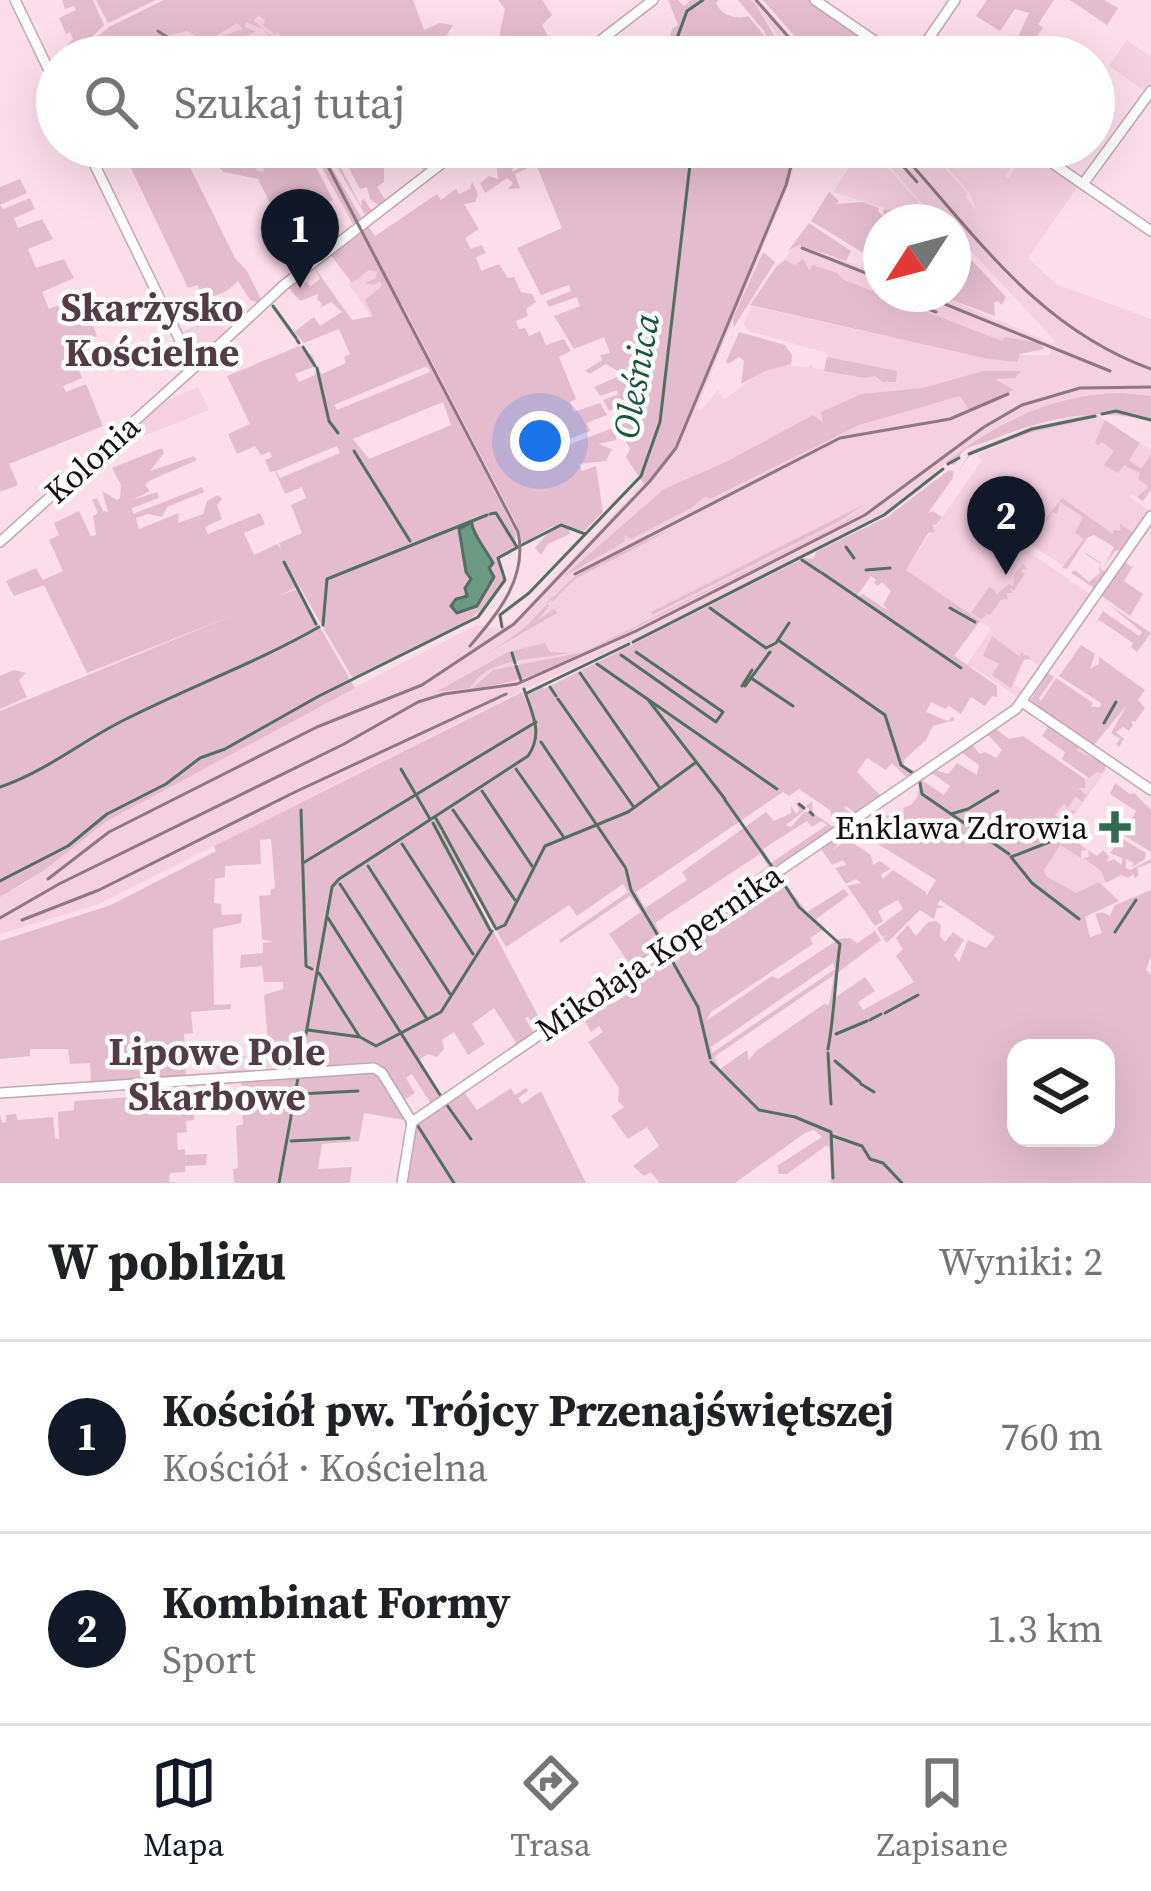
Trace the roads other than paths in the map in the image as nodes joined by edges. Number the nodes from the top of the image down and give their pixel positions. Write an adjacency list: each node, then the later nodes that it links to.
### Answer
1 (15, 0): 8 (street)
2 (653, 0): 5 (street)
3 (815, 0): 6 (street)
4 (955, 0): 7 (street)
5 (606, 36)
6 (867, 36)
7 (930, 36)
8 (36, 44)
9 (1151, 91): 10 (street)
10 (1115, 140)
11 (97, 168): 17 (street)
12 (436, 168): 17 (street, Kolonia)
13 (1059, 168): 15 (street)
14 (1095, 168): 15 (street)
15 (1083, 184): 16 (street)
16 (1151, 231)
17 (197, 358): 19 (street, Kolonia)
18 (1151, 516): 20 (street)
19 (0, 542)
20 (1022, 702): 21 (street); 23 (street, Mikołaja Kopernika)
21 (1151, 790)
22 (0, 1093): 23 (street)
23 (412, 1122): 24 (street)
24 (402, 1183)

